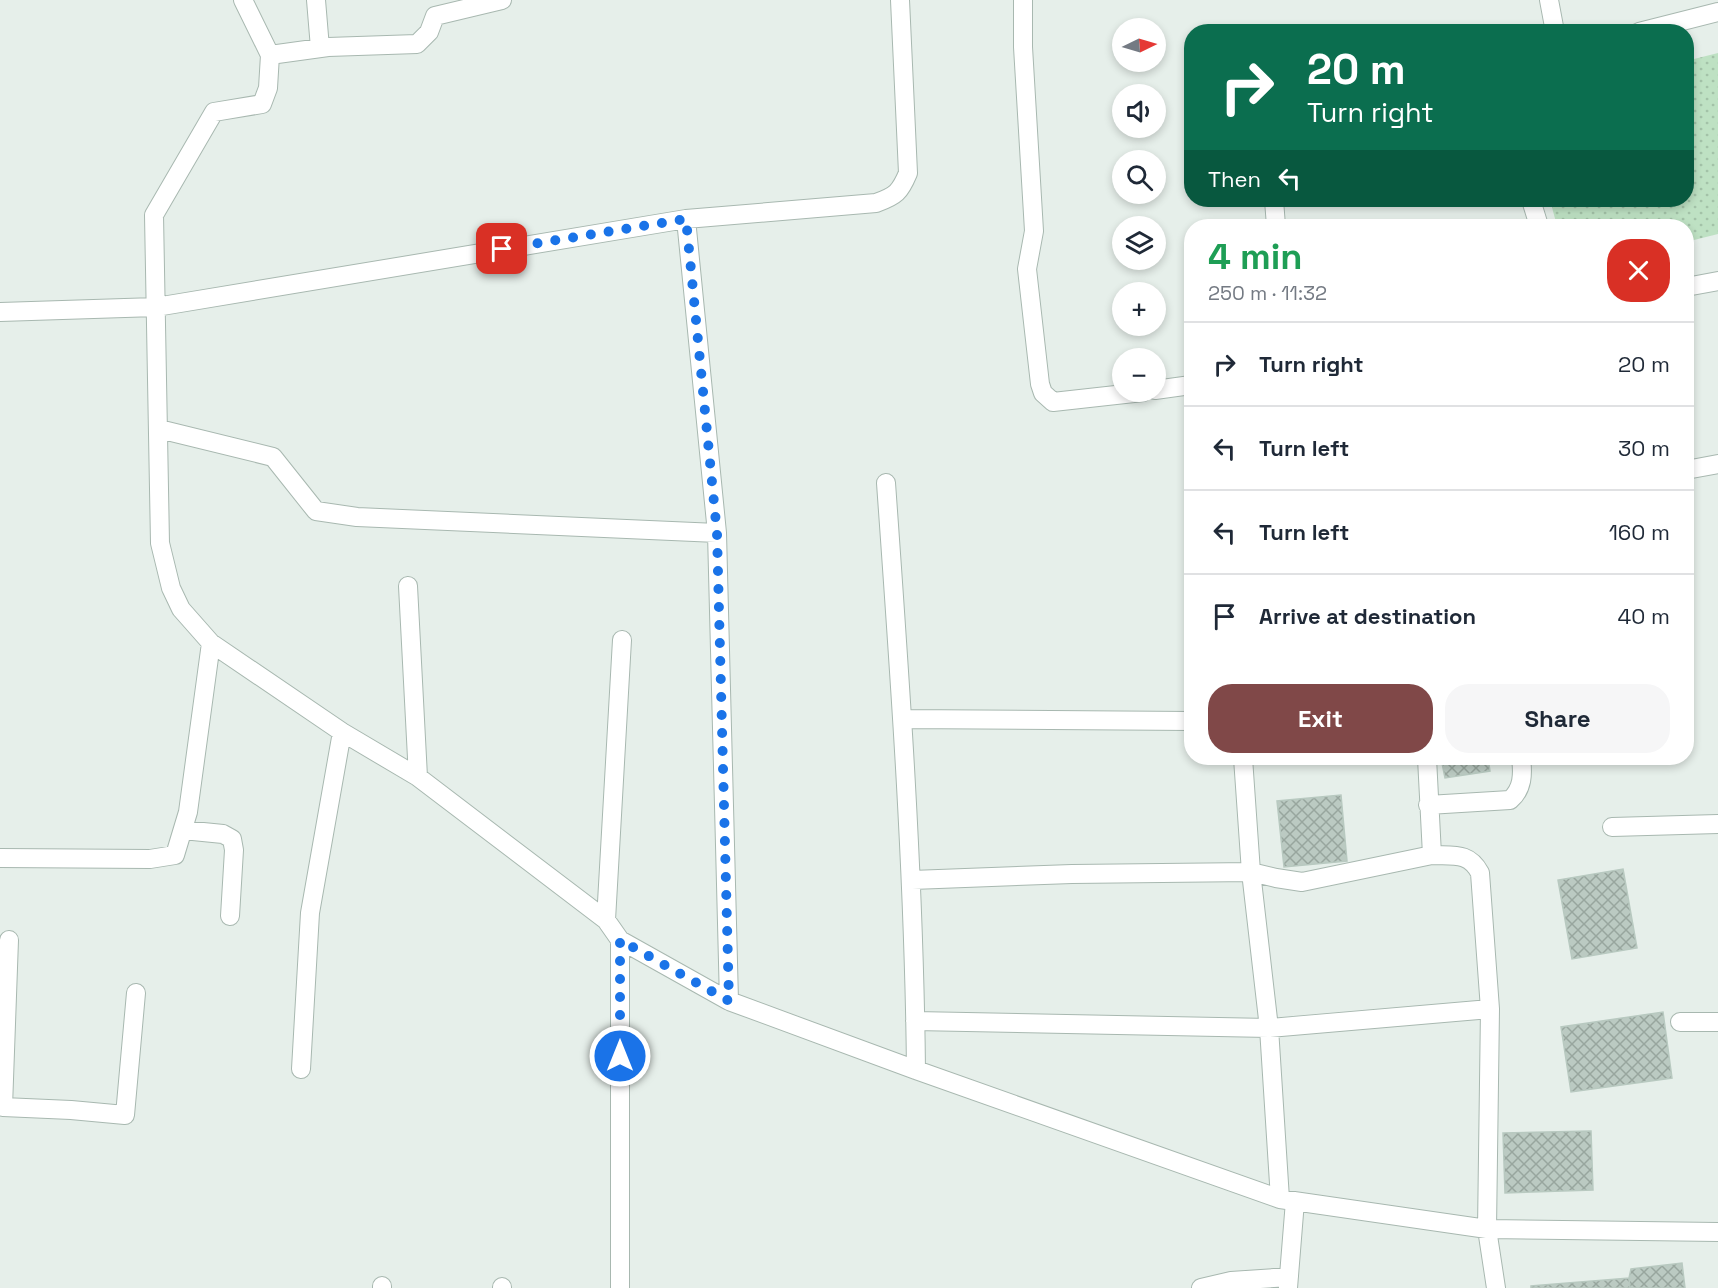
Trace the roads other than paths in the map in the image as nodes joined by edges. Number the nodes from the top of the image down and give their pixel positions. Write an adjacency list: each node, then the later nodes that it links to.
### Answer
1 (243, 0): 11 (street)
2 (316, 0): 10 (street)
3 (502, 0): 10 (street)
4 (900, 0): 12 (street)
5 (1023, 0): 19 (street)
6 (1550, 0): 8 (street)
7 (1718, 12): 9 (street)
8 (1554, 24)
9 (1671, 24)
10 (320, 48): 11 (street)
11 (270, 55): 15 (street)
12 (686, 219): 15 (street); 24 (street)
13 (1718, 281): 14 (street)
14 (1694, 286)
15 (156, 307): 16 (street); 20 (street)
16 (0, 312)
17 (1184, 386): 18 (street)
18 (1166, 388)
19 (1112, 395)
20 (159, 429): 24 (street); 27 (street)
21 (1718, 464): 22 (street)
22 (1694, 468)
23 (886, 483): 28 (street)
24 (717, 533): 48 (street)
25 (408, 586): 34 (street)
26 (622, 640): 44 (street)
27 (211, 643): 30 (street); 38 (street)
28 (903, 719): 29 (street); 42 (street)
29 (1184, 721)
30 (342, 732): 34 (street); 54 (street)
31 (1243, 765): 41 (street)
32 (1427, 765): 35 (street)
33 (1521, 765): 35 (street)
34 (418, 777): 44 (street)
35 (1428, 805): 39 (street)
36 (1718, 824): 37 (street)
37 (1612, 827)
38 (183, 830): 40 (street); 43 (street)
39 (1432, 855): 41 (street); 49 (street)
40 (0, 858)
41 (1251, 872): 42 (street); 53 (street)
42 (912, 880): 50 (street)
43 (230, 916)
44 (606, 920): 46 (street)
45 (9, 940): 56 (street)
46 (620, 940): 48 (street); 61 (street)
47 (136, 993): 56 (street)
48 (729, 1001): 55 (street)
49 (1490, 1009): 53 (street); 58 (street)
50 (915, 1021): 53 (street); 55 (street)
51 (1680, 1022): 52 (street)
52 (1718, 1022)
53 (1269, 1028): 57 (street)
54 (301, 1069)
55 (916, 1070): 57 (street)
56 (2, 1107)
57 (1287, 1200): 58 (street); 60 (street)
58 (1487, 1228): 59 (street); 63 (street)
59 (1718, 1232)
60 (1288, 1282): 62 (street)
61 (620, 1288)
62 (1201, 1288)
63 (1496, 1288)

